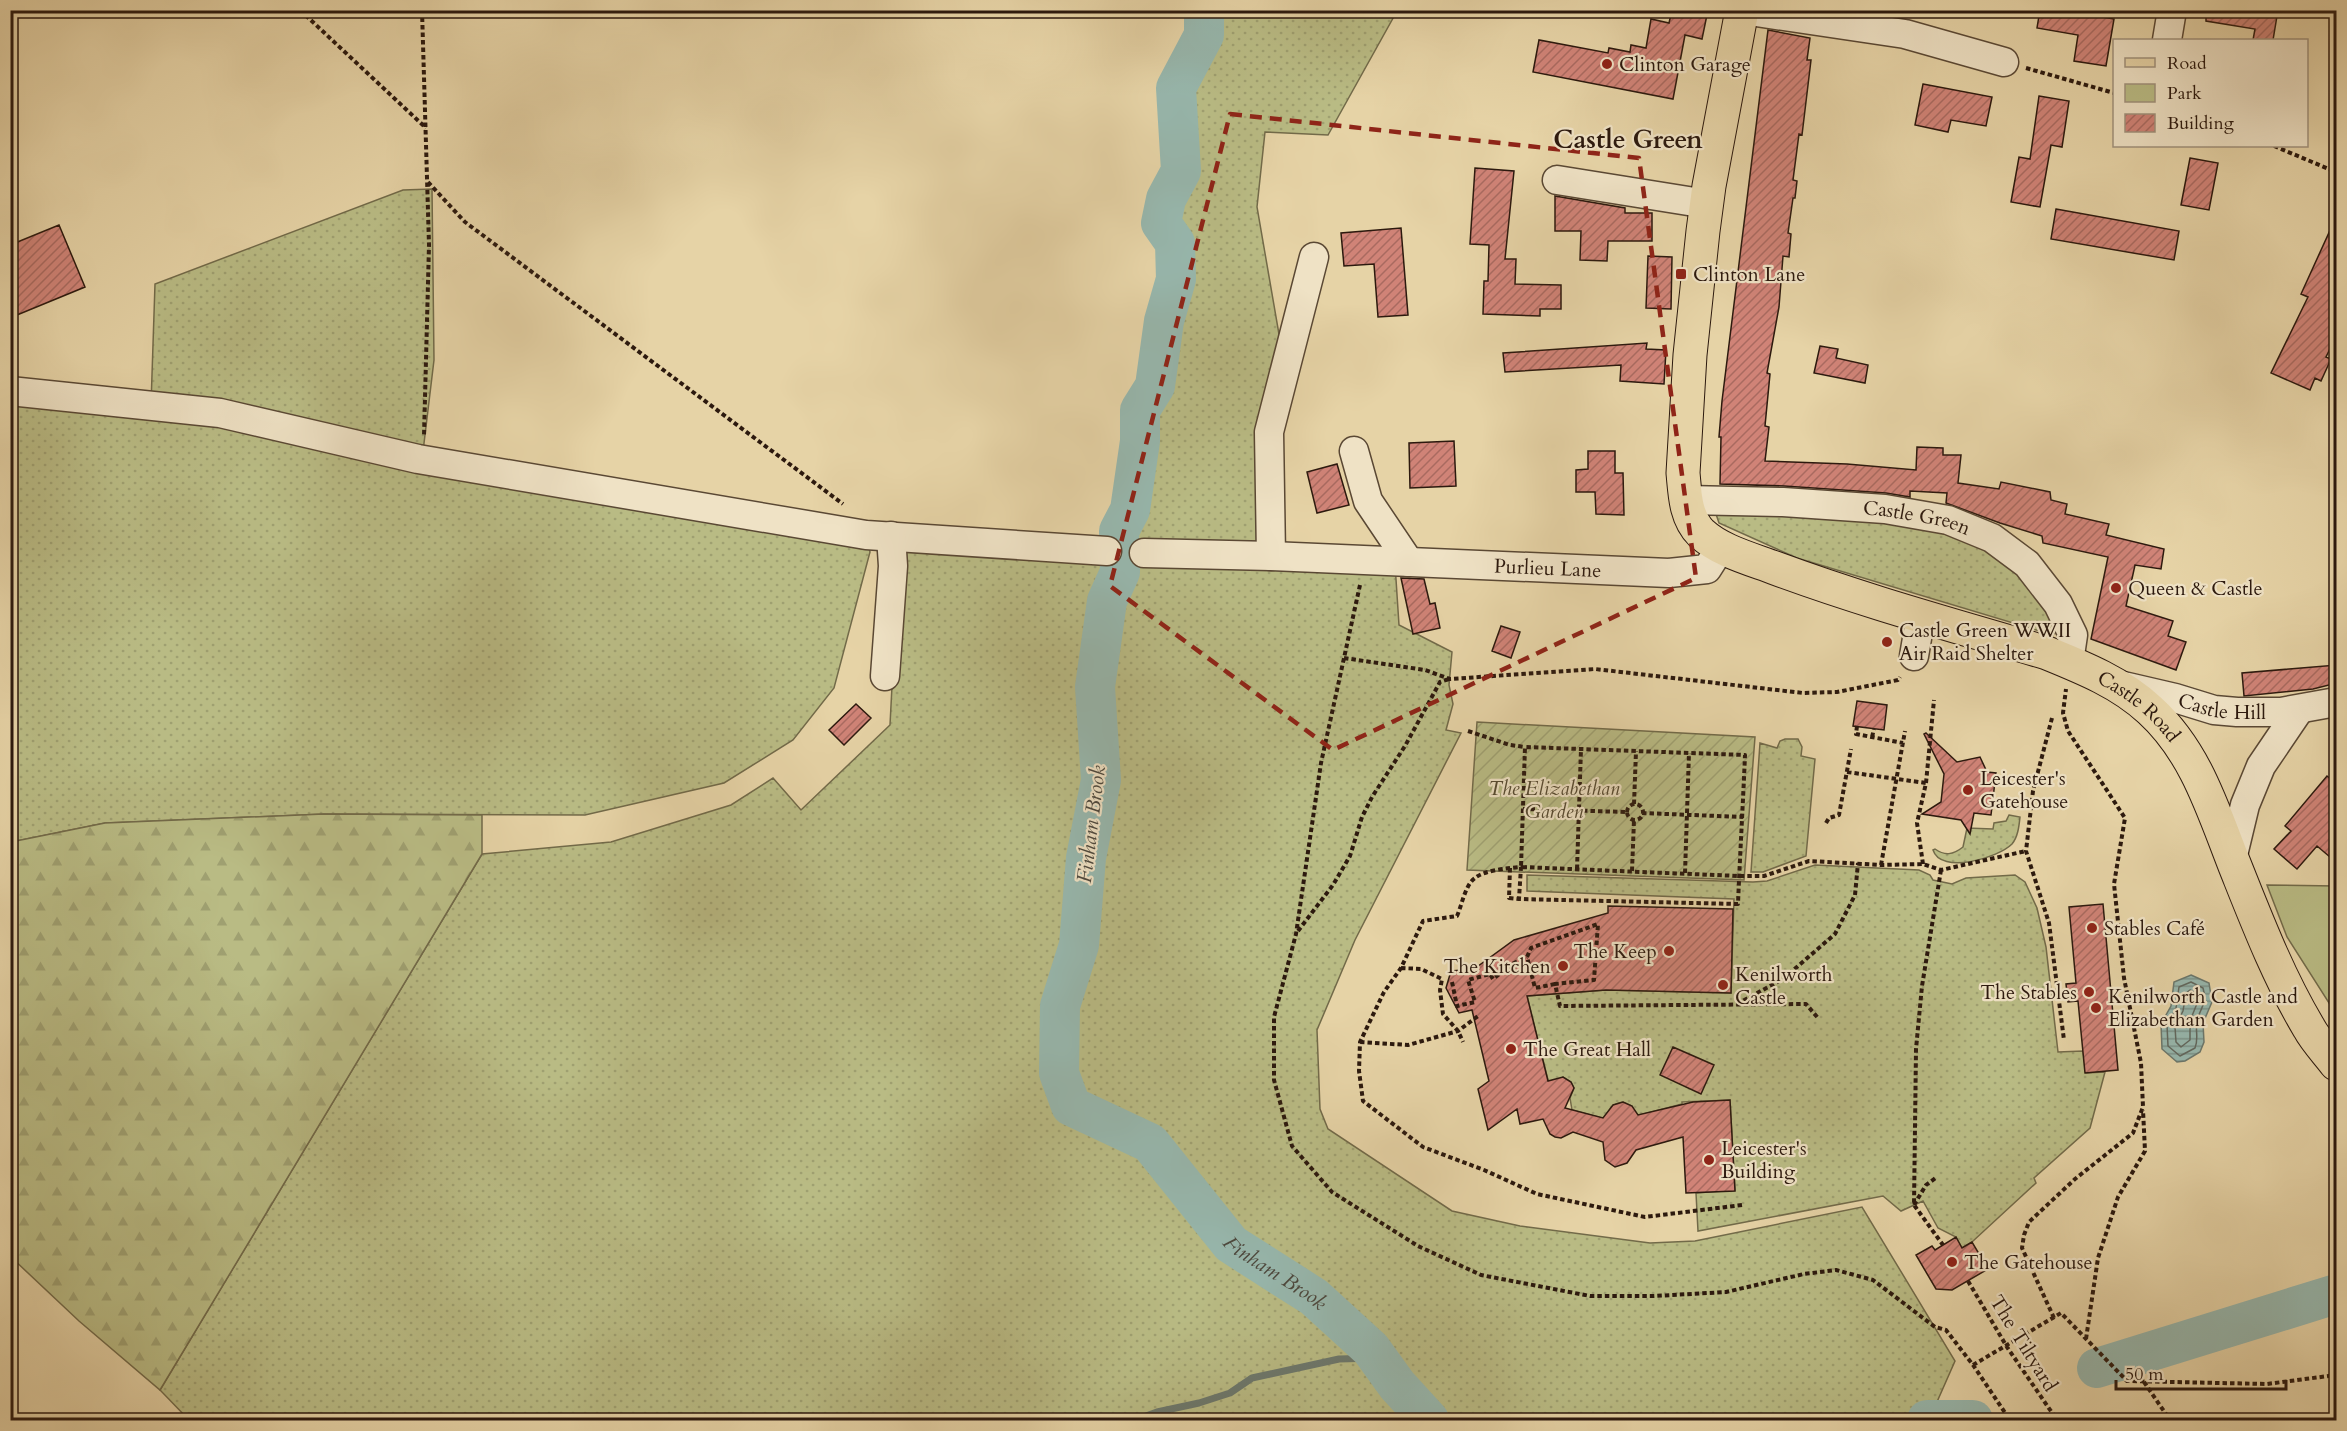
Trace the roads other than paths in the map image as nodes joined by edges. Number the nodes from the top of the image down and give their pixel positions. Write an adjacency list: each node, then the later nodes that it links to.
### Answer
1 (1742, 10): 4 (street); 6 (main road)
2 (2172, 10): 3 (street)
3 (2167, 39)
4 (2004, 62)
5 (1557, 180): 6 (street)
6 (1707, 204): 10 (main road)
7 (1314, 257): 15 (street)
8 (10, 391): 11 (street)
9 (1354, 451): 16 (street)
10 (1686, 500): 12 (main road); 19 (street, Castle Green)
11 (891, 536): 13 (street); 20 (street)
12 (1721, 547): 16 (street, Purlieu Lane); 17 (main road, Castle Road)
13 (1107, 550)
14 (1144, 553): 15 (street, Purlieu Lane)
15 (1271, 556): 16 (street, Purlieu Lane)
16 (1409, 562)
17 (1921, 615): 18 (street); 19 (main road, Castle Road)
18 (1914, 656)
19 (2070, 671): 21 (main road, Castle Road)
20 (885, 676)
21 (2114, 684): 23 (street, Castle Hill); 24 (main road, Castle Road)
22 (2337, 702): 23 (street, Castle Hill)
23 (2299, 710): 24 (street, Castle Hill)
24 (2232, 859): 25 (main road, Castle Road)
25 (2337, 1064)

